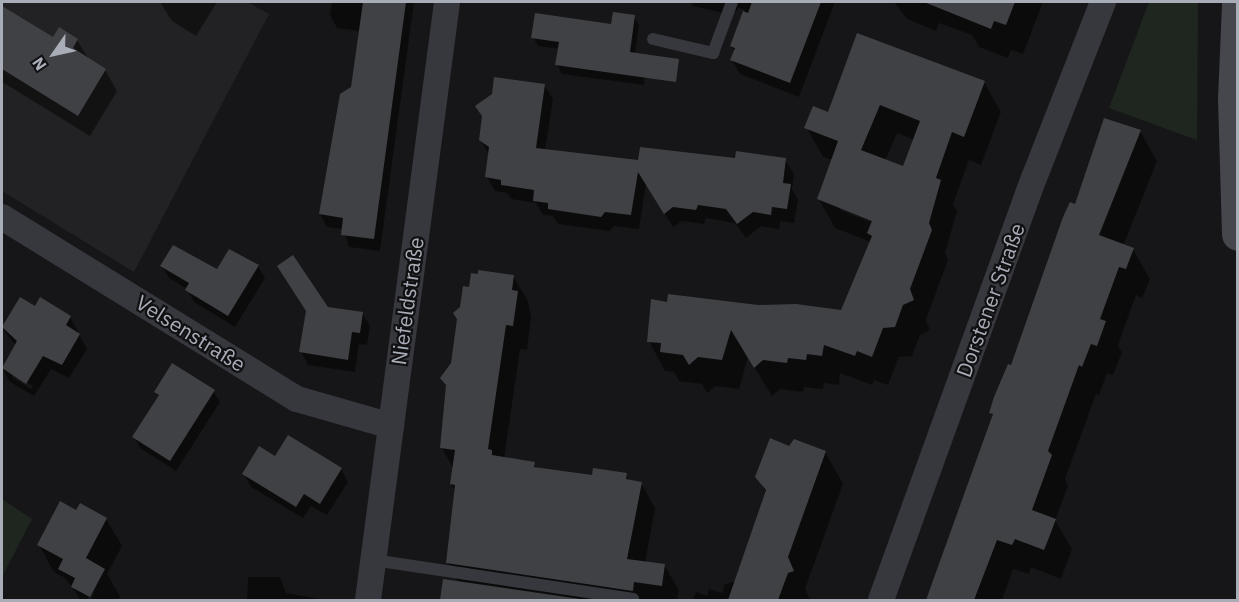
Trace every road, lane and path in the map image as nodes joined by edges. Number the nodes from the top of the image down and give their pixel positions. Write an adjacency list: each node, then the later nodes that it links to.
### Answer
1 (447, 2): 8 (street, Niefeldstraße)
2 (732, 2): 5 (lane)
3 (1102, 2): 12 (street, Dorstener Straße)
4 (1238, 4): 7 (main road)
5 (653, 39)
6 (2, 217): 8 (street, Velsenstraße)
7 (1238, 234)
8 (391, 426): 9 (street, Niefeldstraße)
9 (373, 560): 10 (lane); 11 (street, Niefeldstraße)
10 (633, 599)
11 (368, 600)
12 (881, 600)

